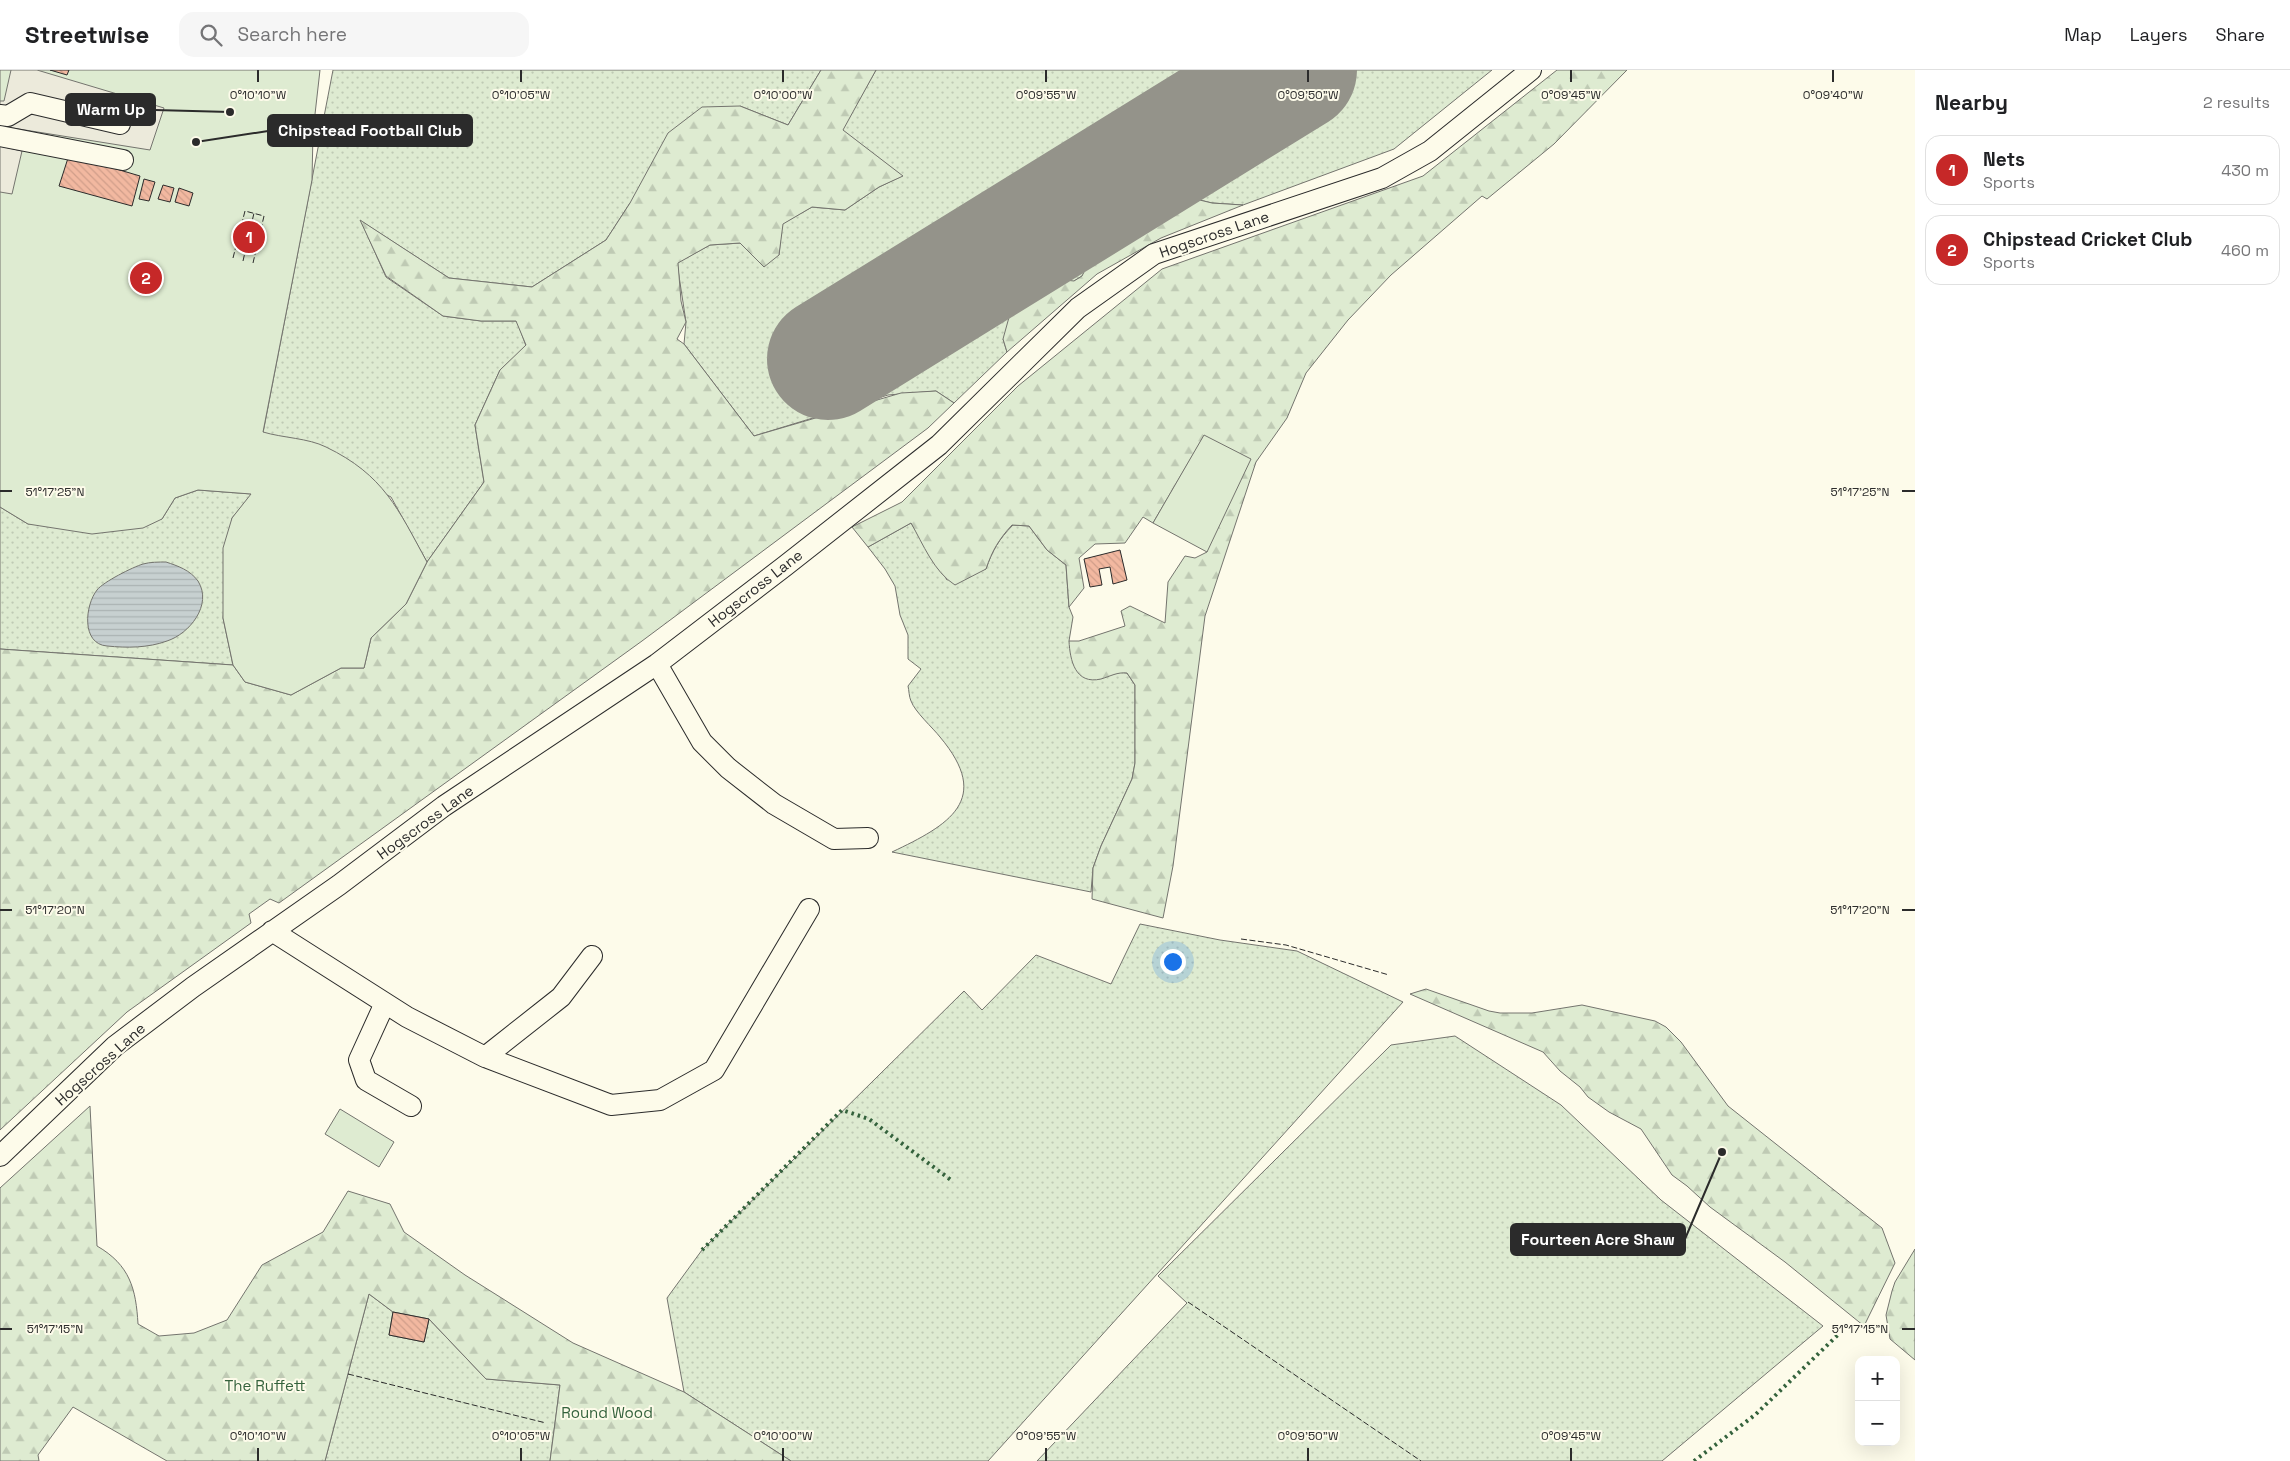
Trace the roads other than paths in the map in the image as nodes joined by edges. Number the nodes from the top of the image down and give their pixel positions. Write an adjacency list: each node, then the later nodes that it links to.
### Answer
1 (1531, 70): 6 (street, Hogscross Lane)
2 (0, 115): 3 (street)
3 (120, 124)
4 (0, 136): 5 (street)
5 (123, 160)
6 (657, 664): 7 (street); 9 (street, Hogscross Lane)
7 (868, 838)
8 (809, 909): 12 (street)
9 (272, 931): 11 (street); 14 (street, Hogscross Lane)
10 (592, 956): 12 (street)
11 (385, 1003): 12 (street); 13 (street)
12 (485, 1057)
13 (411, 1106)
14 (0, 1156)

